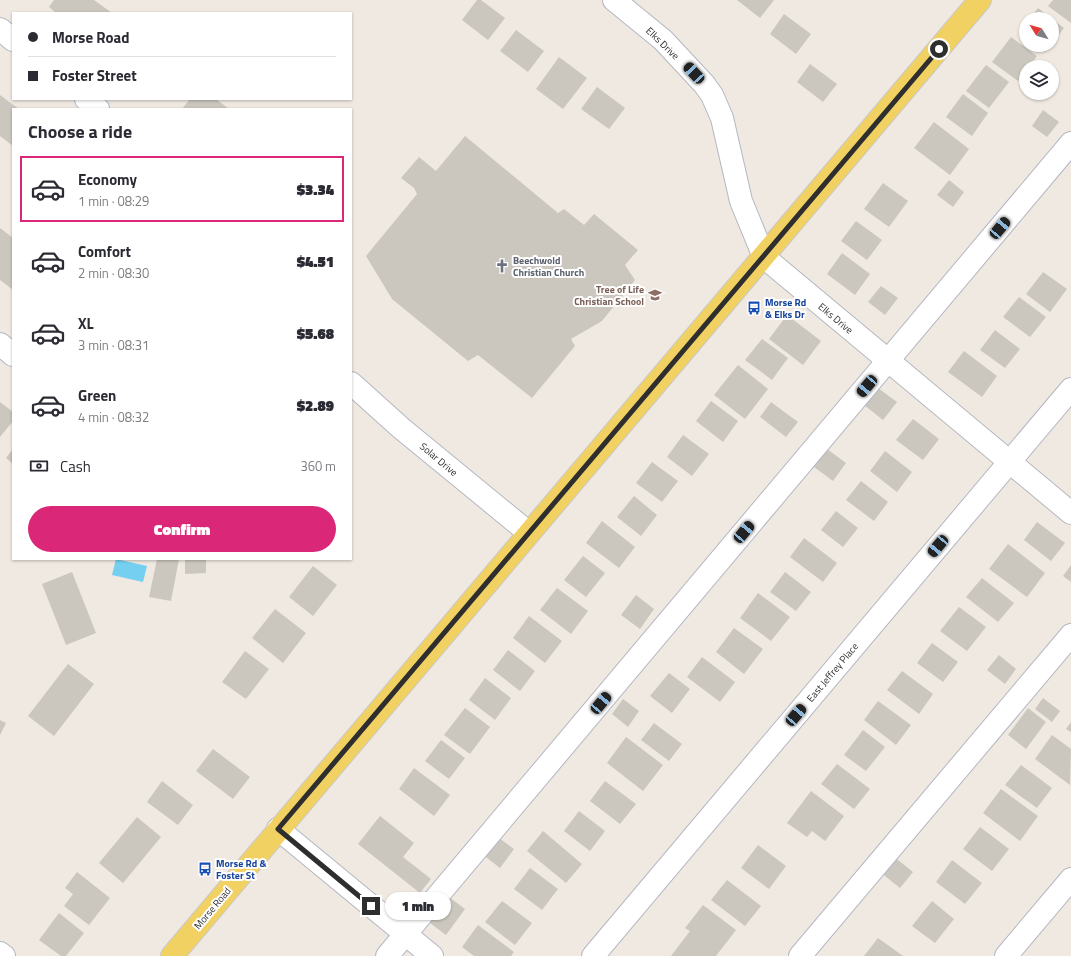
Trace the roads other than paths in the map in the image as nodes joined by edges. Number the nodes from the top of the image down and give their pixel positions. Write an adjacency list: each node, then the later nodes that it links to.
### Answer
1 (614, 0): 8 (street, Elks Drive)
2 (980, 0): 8 (main road, Morse Road)
3 (0, 29): 4 (street)
4 (12, 39)
5 (87, 100): 6 (street)
6 (97, 108)
7 (1071, 143): 11 (street)
8 (764, 257): 11 (street, Elks Drive); 16 (main road, Morse Road)
9 (0, 344): 10 (street)
10 (12, 354)
11 (887, 362): 14 (street, Elks Drive); 20 (street)
12 (352, 384): 16 (street, Solar Drive)
13 (1071, 389): 14 (street, East Jeffrey Place)
14 (1009, 462): 15 (street, Elks Drive); 26 (street, East Jeffrey Place)
15 (1071, 513)
16 (529, 534): 18 (main road, Morse Road)
17 (1071, 635): 27 (street)
18 (278, 829): 20 (street); 23 (main road, Morse Road)
19 (1071, 879): 28 (street)
20 (406, 934): 24 (street); 25 (street)
21 (0, 953): 22 (street)
22 (4, 956)
23 (172, 956)
24 (387, 956)
25 (432, 956)
26 (593, 956)
27 (800, 956)
28 (1006, 956)

